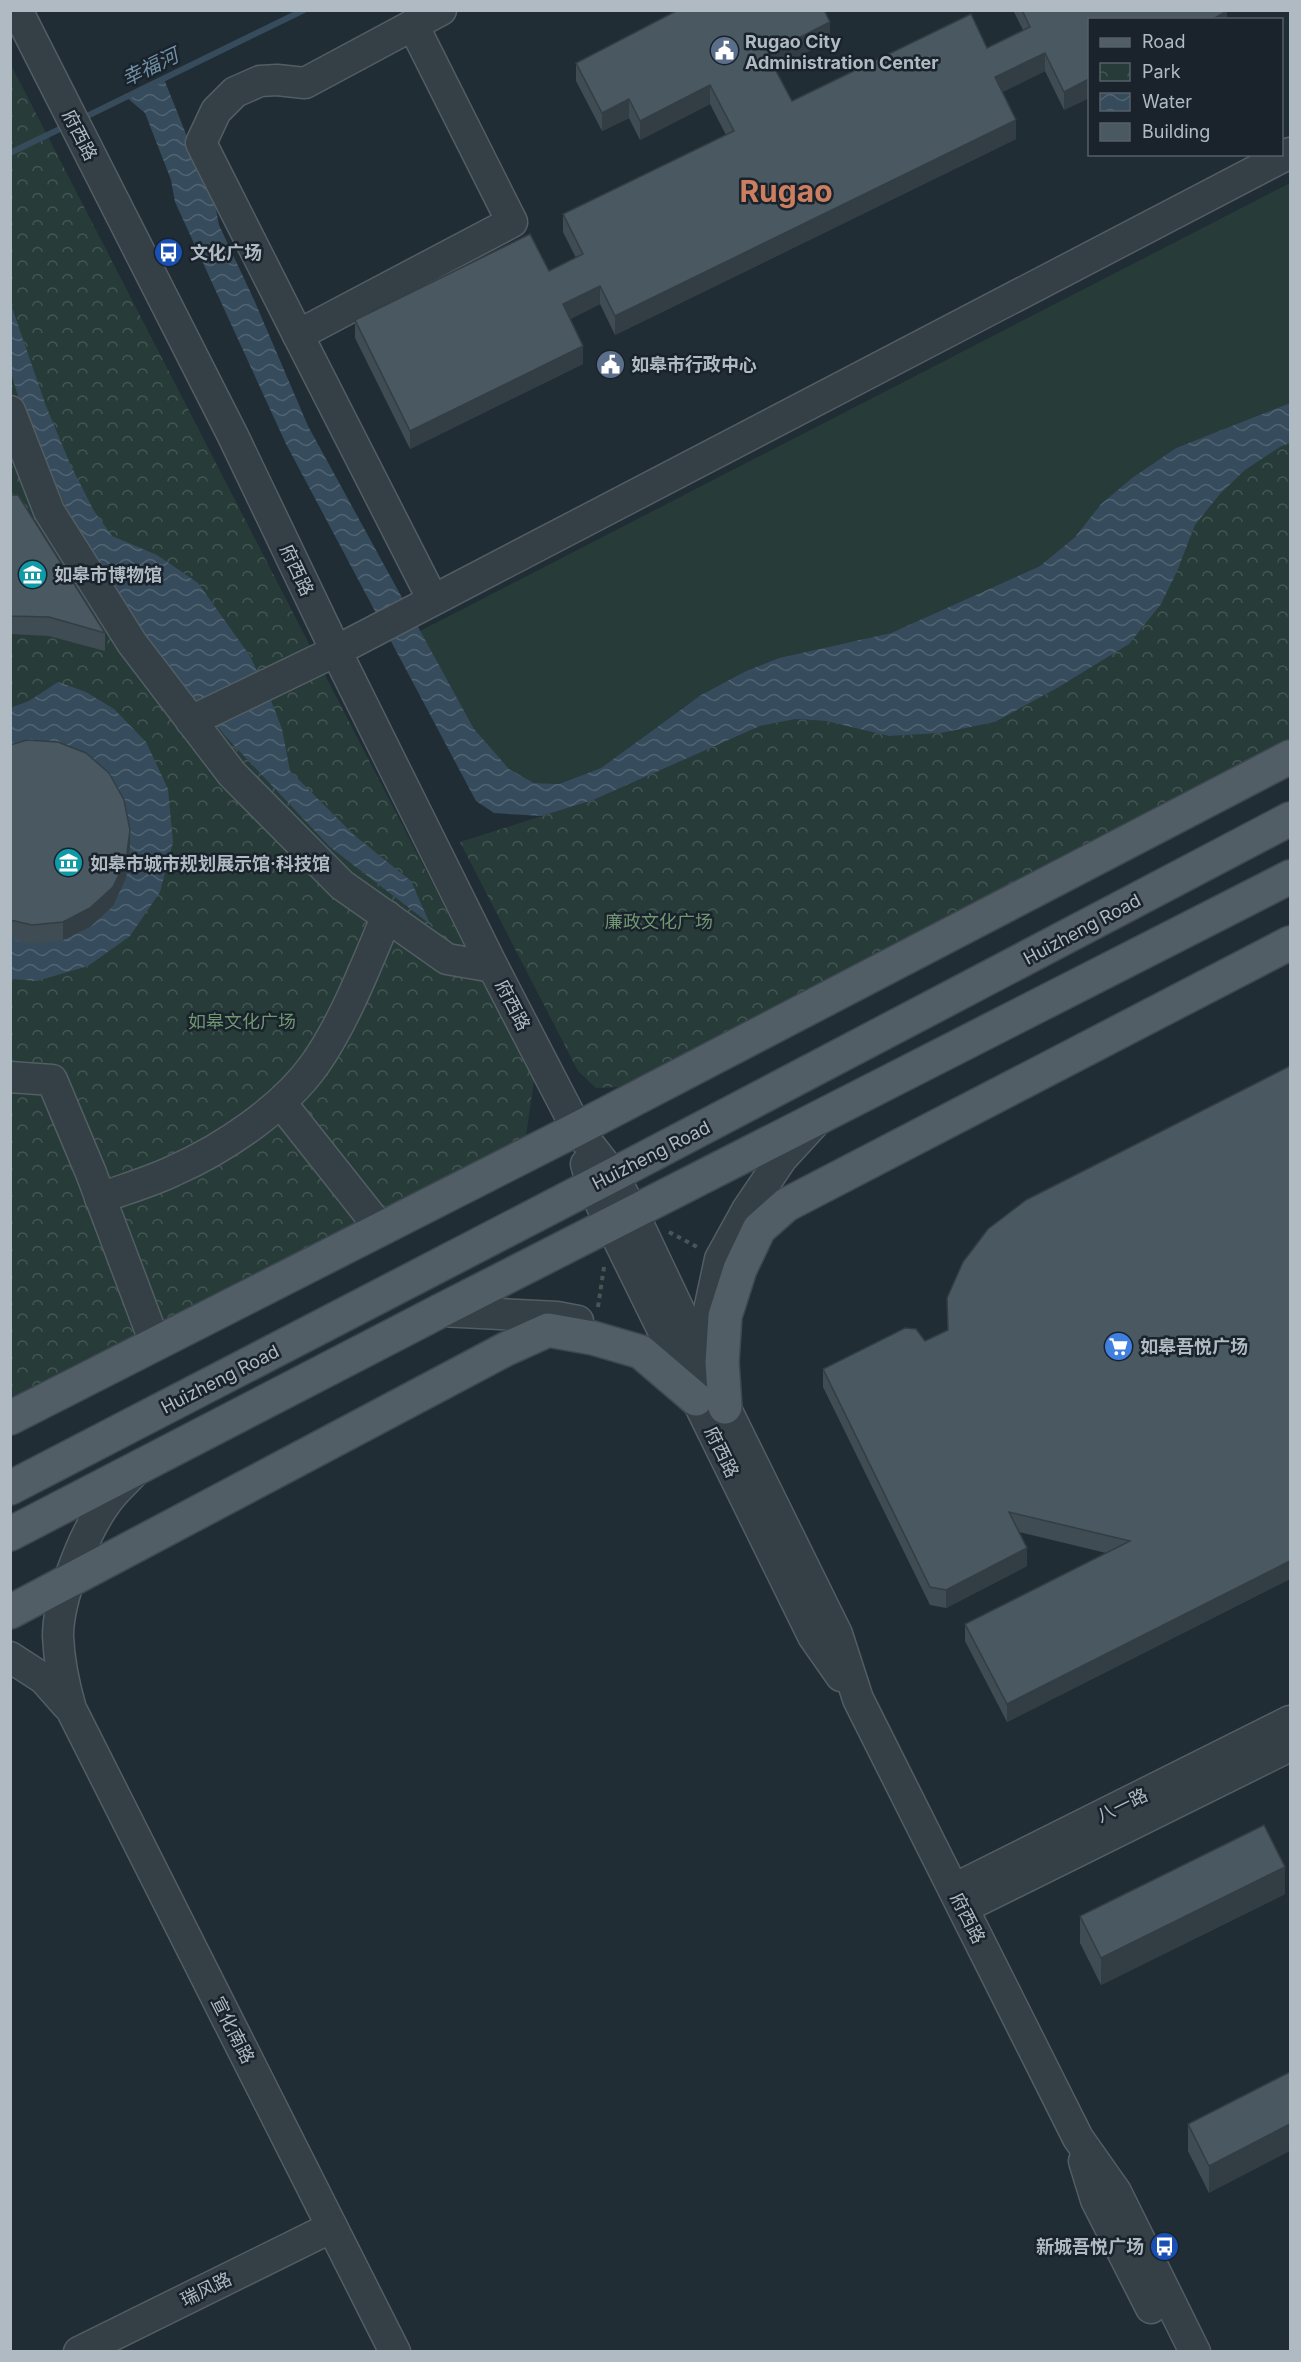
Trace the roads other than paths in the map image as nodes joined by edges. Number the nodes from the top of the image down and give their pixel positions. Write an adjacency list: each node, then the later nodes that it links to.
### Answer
1 (17, 10): 10 (street, 府西路)
2 (441, 10): 3 (street)
3 (413, 25): 5 (street); 5 (street)
4 (1290, 153): 9 (street)
5 (298, 335): 9 (street)
6 (10, 411): 8 (street)
7 (10, 496): 8 (street)
8 (43, 496): 11 (street)
9 (424, 605): 10 (street)
10 (336, 651): 11 (street); 17 (street, 府西路)
11 (191, 721): 15 (street)
12 (1290, 757): 21 (main road)
13 (1290, 819): 22 (main road, Huizheng Road)
14 (1290, 877): 20 (main road)
15 (387, 916): 17 (street); 19 (street)
16 (1290, 944): 29 (main road)
17 (493, 967): 21 (street, 府西路)
18 (10, 1077): 23 (street)
19 (281, 1103): 23 (street); 25 (street)
20 (815, 1121): 24 (main road); 28 (street)
21 (577, 1129): 22 (street, 府西路); 25 (main road)
22 (602, 1180): 24 (street, 府西路); 31 (main road, Huizheng Road)
23 (100, 1198): 27 (street)
24 (622, 1219): 26 (main road); 28 (street, 府西路)
25 (380, 1228): 27 (main road)
26 (440, 1311): 28 (street); 33 (main road)
27 (155, 1343): 30 (main road)
28 (692, 1365): 29 (street, 府西路)
29 (710, 1403): 36 (main road); 42 (street, 府西路)
30 (10, 1418)
31 (56, 1464): 32 (street); 34 (main road, Huizheng Road)
32 (10, 1468)
33 (136, 1470): 35 (main road); 36 (street)
34 (10, 1488)
35 (10, 1534)
36 (68, 1583): 37 (main road); 39 (street)
37 (10, 1612)
38 (10, 1657): 39 (street)
39 (71, 1709): 44 (street, 宣化南路)
40 (1290, 1721): 42 (street, 八一路)
41 (1290, 1746): 42 (street, 八一路)
42 (959, 1899): 43 (street, 府西路)
43 (1078, 2138): 47 (street, 府西路); 48 (street, 府西路)
44 (332, 2227): 45 (street, 瑞风路); 46 (street, 宣化南路)
45 (79, 2352)
46 (395, 2352)
47 (1173, 2352)
48 (1195, 2352)

